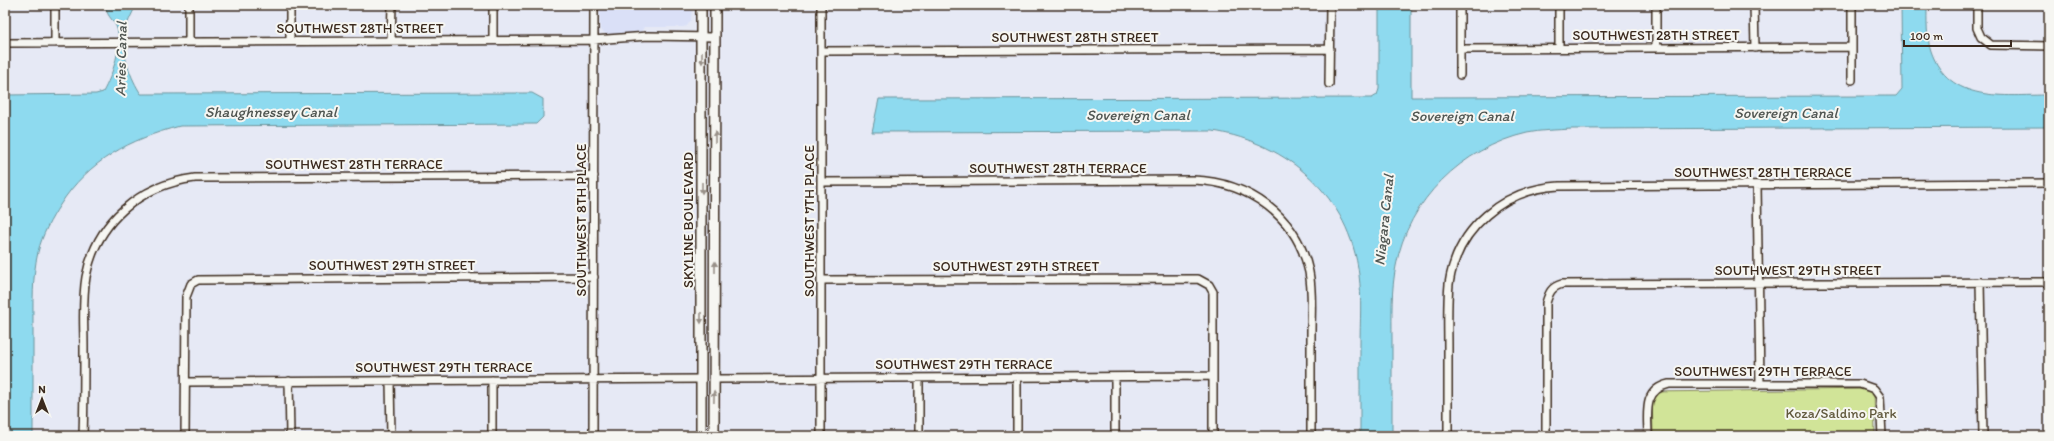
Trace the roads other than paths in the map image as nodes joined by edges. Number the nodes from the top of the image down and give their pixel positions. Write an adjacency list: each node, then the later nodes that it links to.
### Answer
1 (55, 5): 25 (street)
2 (189, 5): 23 (street)
3 (290, 5): 21 (street)
4 (392, 5): 22 (street)
5 (493, 5): 19 (street)
6 (594, 5): 20 (street, SOUTHWEST 8TH PLACE)
7 (701, 5): 17 (street, SKYLINE BOULEVARD)
8 (715, 5): 18 (street, SKYLINE BOULEVARD)
9 (821, 5): 33 (street, SOUTHWEST 7TH PLACE)
10 (1330, 5): 31 (street)
11 (1460, 5): 32 (street)
12 (1559, 5): 28 (street)
13 (1656, 5): 29 (street)
14 (1754, 5): 30 (street)
15 (1852, 5): 26 (street)
16 (1977, 5): 27 (street)
17 (702, 36): 18 (street, SOUTHWEST 28TH STREET); 20 (street, SOUTHWEST 28TH STREET); 51 (street, SKYLINE BOULEVARD, one-way to 51)
18 (715, 37): 52 (street, SKYLINE BOULEVARD, one-way to 18)
19 (493, 40): 20 (street, SOUTHWEST 28TH STREET); 22 (street, SOUTHWEST 28TH STREET)
20 (593, 40): 37 (street, SOUTHWEST 8TH PLACE)
21 (290, 41): 22 (street, SOUTHWEST 28TH STREET); 23 (street, SOUTHWEST 28TH STREET)
22 (391, 41)
23 (189, 42): 25 (street, SOUTHWEST 28TH STREET)
24 (5, 43): 25 (street, SOUTHWEST 28TH STREET)
25 (55, 43)
26 (1852, 46): 30 (street, SOUTHWEST 28TH STREET); 35 (street)
27 (2049, 46)
28 (1558, 48): 29 (street, SOUTHWEST 28TH STREET); 32 (street, SOUTHWEST 28TH STREET)
29 (1656, 48): 30 (street, SOUTHWEST 28TH STREET)
30 (1755, 48)
31 (1330, 49): 33 (street, SOUTHWEST 28TH STREET); 36 (street)
32 (1460, 49): 34 (street)
33 (821, 52): 38 (street, SOUTHWEST 7TH PLACE)
34 (1460, 75)
35 (1852, 80)
36 (1329, 84)
37 (594, 176): 41 (street, SOUTHWEST 8TH PLACE); 59 (street, SOUTHWEST 28TH TERRACE)
38 (822, 182): 42 (street, SOUTHWEST 7TH PLACE); 72 (street, SOUTHWEST 28TH TERRACE)
39 (2049, 183): 40 (street, SOUTHWEST 28TH TERRACE)
40 (1757, 185): 45 (street); 73 (street, SOUTHWEST 28TH TERRACE)
41 (594, 277): 54 (street, SOUTHWEST 8TH PLACE); 57 (street, SOUTHWEST 29TH STREET)
42 (822, 280): 46 (street, SOUTHWEST 29TH STREET); 49 (street, SOUTHWEST 7TH PLACE)
43 (1980, 282): 44 (street, SOUTHWEST 29TH STREET); 45 (street, SOUTHWEST 29TH STREET); 77 (street)
44 (2049, 282)
45 (1758, 283): 58 (street); 74 (street, SOUTHWEST 29TH STREET)
46 (1212, 376): 48 (street, SOUTHWEST 29TH TERRACE); 71 (street)
47 (1017, 377): 48 (street, SOUTHWEST 29TH TERRACE); 50 (street, SOUTHWEST 29TH TERRACE); 69 (street)
48 (1115, 377): 70 (street)
49 (821, 378): 50 (street, SOUTHWEST 29TH TERRACE); 52 (street, SOUTHWEST 29TH TERRACE); 67 (street, SOUTHWEST 7TH PLACE)
50 (919, 378): 68 (street)
51 (701, 379): 52 (street); 54 (street, SOUTHWEST 29TH TERRACE); 65 (street, SKYLINE BOULEVARD)
52 (715, 379): 66 (street, SKYLINE BOULEVARD, one-way to 52)
53 (492, 380): 54 (street, SOUTHWEST 29TH TERRACE); 56 (street, SOUTHWEST 29TH TERRACE); 63 (street)
54 (593, 380): 64 (street, SOUTHWEST 8TH PLACE)
55 (289, 381): 56 (street, SOUTHWEST 29TH TERRACE); 57 (street, SOUTHWEST 29TH TERRACE); 61 (street)
56 (390, 381): 62 (street)
57 (186, 382): 60 (street)
58 (1760, 384): 75 (street, SOUTHWEST 29TH TERRACE); 76 (street, SOUTHWEST 29TH TERRACE)
59 (83, 436)
60 (185, 436)
61 (290, 436)
62 (391, 436)
63 (492, 436)
64 (593, 436)
65 (701, 436)
66 (714, 436)
67 (821, 436)
68 (919, 436)
69 (1017, 436)
70 (1115, 436)
71 (1213, 436)
72 (1311, 436)
73 (1448, 436)
74 (1546, 436)
75 (1648, 436)
76 (1882, 436)
77 (1983, 436)

